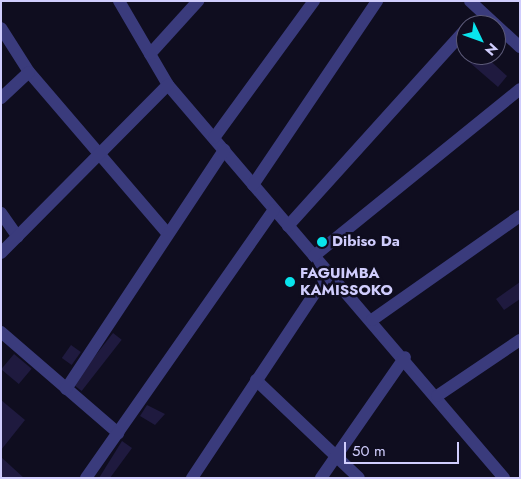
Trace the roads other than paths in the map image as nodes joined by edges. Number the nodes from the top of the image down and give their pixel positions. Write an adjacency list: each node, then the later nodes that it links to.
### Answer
1 (119, 1): 11 (street)
2 (198, 1): 11 (street)
3 (314, 1): 16 (street)
4 (377, 1): 19 (street)
5 (470, 1): 6 (street)
6 (482, 12): 7 (street); 10 (street)
7 (479, 15)
8 (1, 28): 12 (street)
9 (456, 40): 23 (street)
10 (520, 47)
11 (150, 54): 13 (street)
12 (29, 72): 15 (street); 18 (street)
13 (168, 84): 16 (street); 18 (street)
14 (520, 88): 27 (street)
15 (1, 98)
16 (214, 138): 17 (street)
17 (224, 150): 19 (street); 24 (street)
18 (100, 155): 24 (street); 25 (street)
19 (253, 185): 20 (street)
20 (274, 210): 23 (street); 36 (street)
21 (1, 214): 25 (street)
22 (520, 216): 29 (street)
23 (288, 226): 27 (street)
24 (167, 233): 34 (street)
25 (18, 237): 26 (street)
26 (1, 253)
27 (314, 256): 28 (street)
28 (329, 272): 29 (street); 33 (street)
29 (372, 320): 32 (street)
30 (1, 332): 34 (street)
31 (520, 340): 35 (street)
32 (405, 357): 35 (street); 37 (street)
33 (256, 380): 37 (street); 39 (street)
34 (66, 389): 36 (street)
35 (437, 396): 42 (street)
36 (118, 433): 38 (street)
37 (337, 453): 40 (street); 41 (street)
38 (86, 478)
39 (192, 478)
40 (320, 478)
41 (359, 478)
42 (504, 478)

